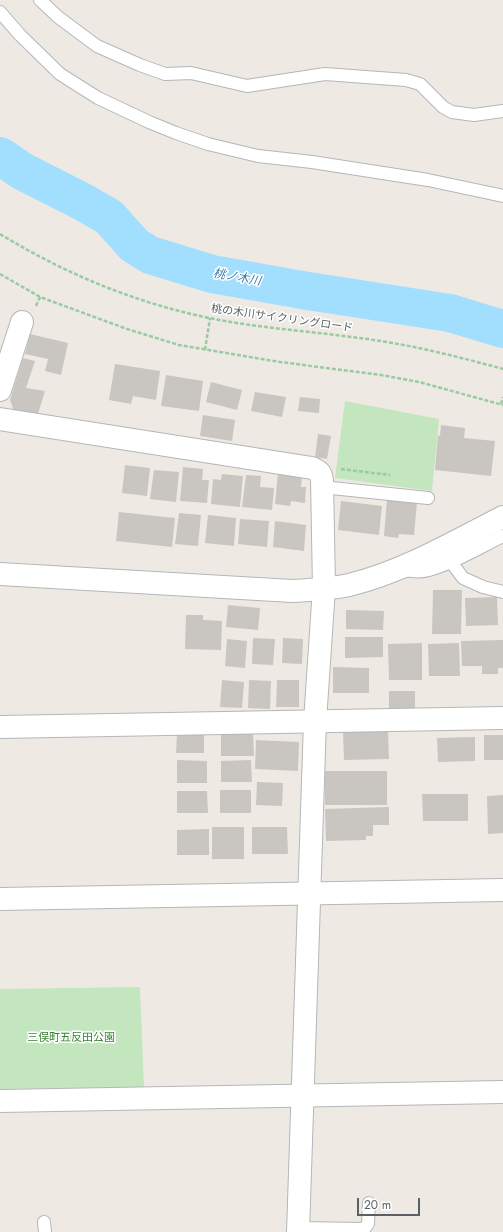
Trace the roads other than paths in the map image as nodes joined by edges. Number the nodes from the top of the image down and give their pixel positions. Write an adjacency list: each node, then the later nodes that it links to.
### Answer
1 (40, 0): 3 (lane)
2 (0, 12): 4 (lane)
3 (503, 111)
4 (503, 196)
5 (22, 322): 6 (street)
6 (0, 390)
7 (0, 419): 8 (street)
8 (322, 486): 9 (lane); 15 (street)
9 (428, 498)
10 (503, 517): 13 (street)
11 (503, 536): 12 (lane)
12 (451, 562): 13 (lane); 16 (lane)
13 (396, 569): 15 (street)
14 (0, 574): 15 (street)
15 (324, 588): 18 (street)
16 (503, 592)
17 (503, 718): 18 (street)
18 (315, 721): 19 (street); 21 (street)
19 (0, 727)
20 (503, 890): 21 (street)
21 (309, 893): 22 (street); 24 (street)
22 (0, 898)
23 (503, 1092): 24 (street)
24 (302, 1096): 25 (street); 27 (street)
25 (0, 1101)
26 (369, 1203): 27 (lane)
27 (298, 1230)

